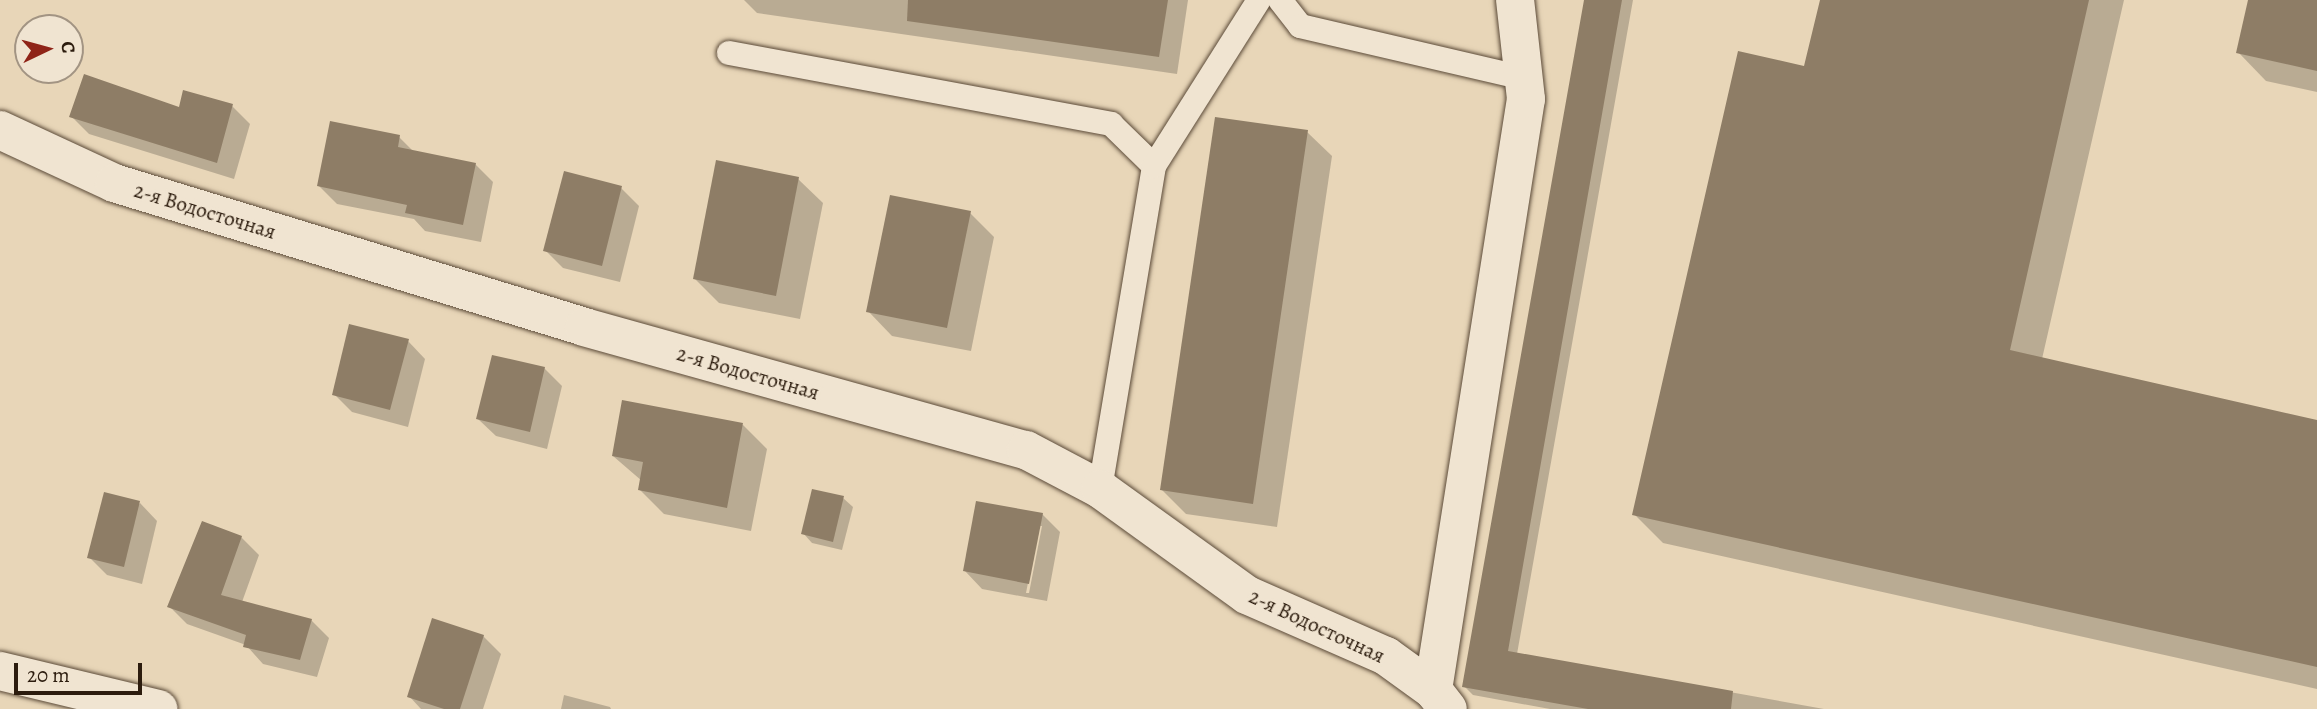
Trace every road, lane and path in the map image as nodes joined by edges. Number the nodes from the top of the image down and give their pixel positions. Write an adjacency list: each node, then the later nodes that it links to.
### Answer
1 (1259, 0): 7 (lane)
2 (1280, 0): 5 (lane)
3 (1515, 0): 5 (street)
4 (729, 53): 7 (lane)
5 (1524, 78): 10 (street)
6 (0, 131): 8 (street, 2-я Водосточная)
7 (1154, 166): 8 (lane)
8 (1100, 489): 10 (street, 2-я Водосточная)
9 (0, 671): 11 (street)
10 (1440, 700)
11 (120, 704): 12 (street)
12 (158, 709)

